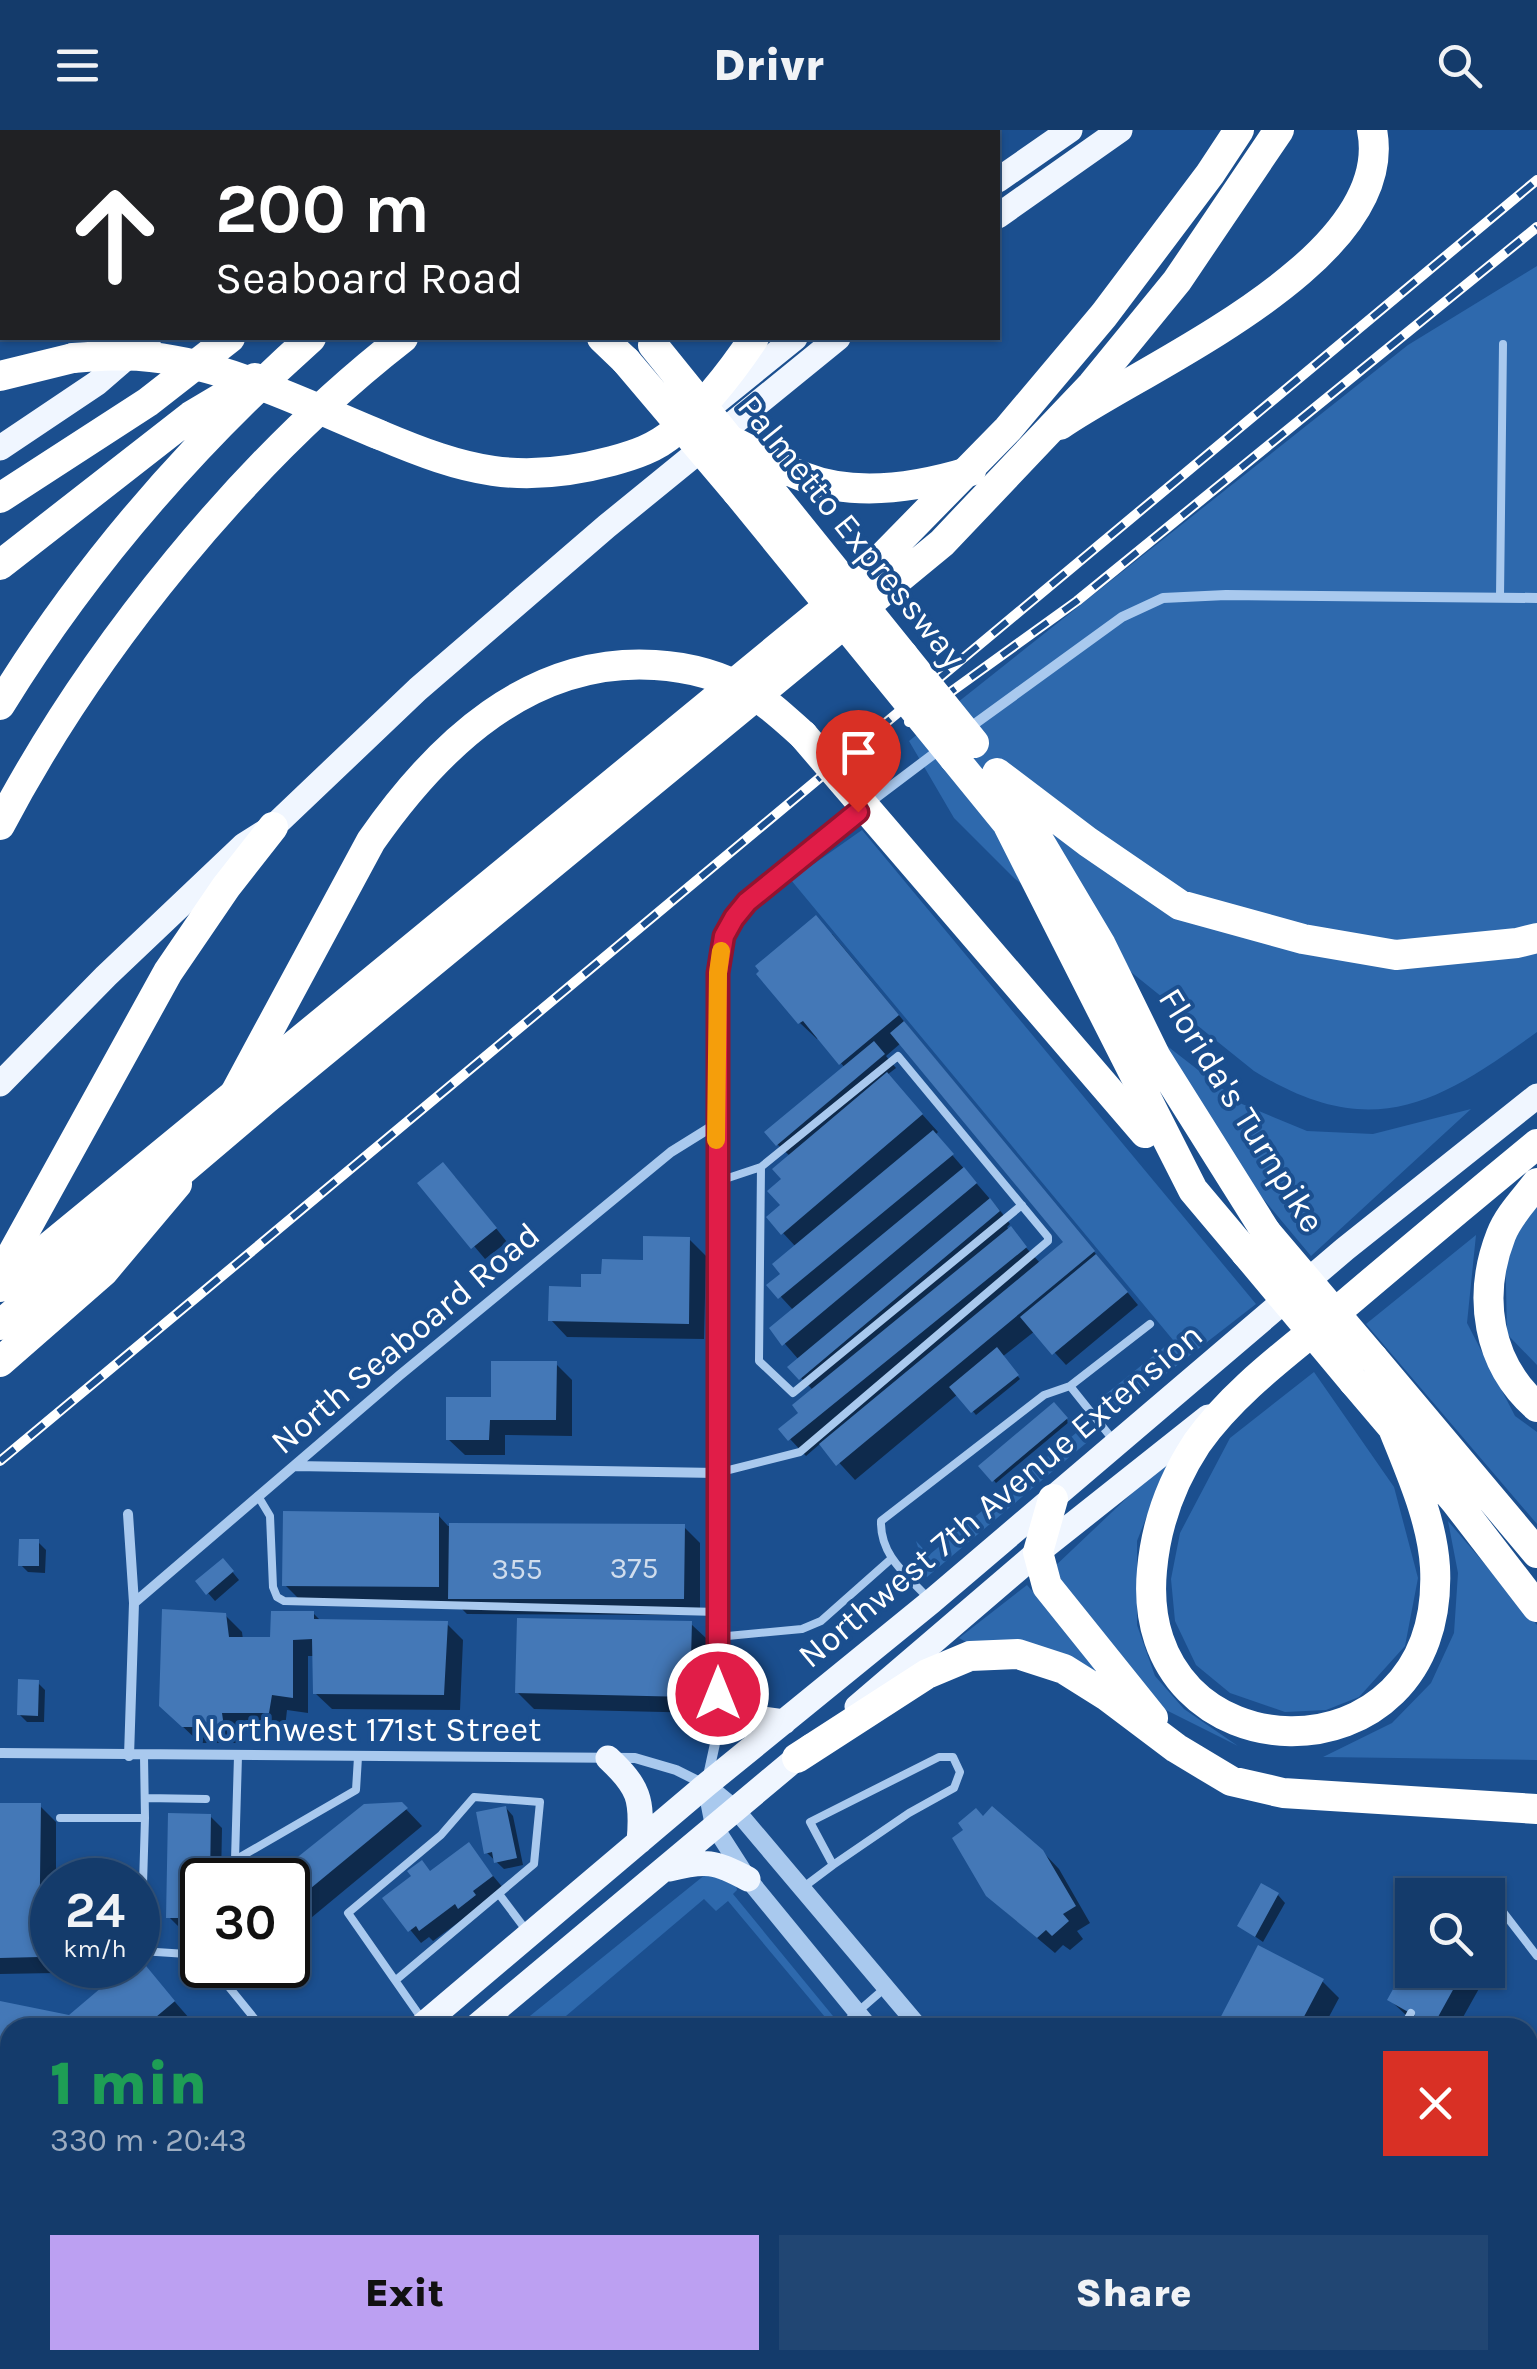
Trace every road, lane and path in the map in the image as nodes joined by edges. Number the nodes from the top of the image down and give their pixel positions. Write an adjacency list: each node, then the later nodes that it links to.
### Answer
1 (1070, 130): 6 (main road)
2 (1120, 130): 7 (main road)
3 (1238, 130): 44 (highway, bridge)
4 (1279, 130): 45 (highway, bridge)
5 (1372, 130): 22 (highway)
6 (1000, 179)
7 (1000, 215)
8 (147, 340): 21 (main road)
9 (227, 340): 23 (highway)
10 (310, 340): 18 (highway)
11 (401, 340): 30 (highway)
12 (604, 340): 22 (highway, Palmetto Expressway, bridge)
13 (752, 340): 20 (highway)
14 (793, 340): 20 (main road)
15 (836, 340): 31 (main road)
16 (649, 341): 22 (highway, Palmetto Expressway, bridge)
17 (1503, 344): 25 (lane)
18 (282, 363): 24 (highway); 27 (highway)
19 (0, 376): 20 (highway, bridge)
20 (674, 432)
21 (0, 448)
22 (757, 476): 28 (highway, Palmetto Expressway, bridge)
23 (0, 498)
24 (0, 565)
25 (1500, 597): 26 (street); 35 (street)
26 (1537, 598)
27 (0, 706)
28 (964, 751): 29 (highway); 40 (highway)
29 (997, 772): 32 (highway); 42 (highway, Florida's Turnpike)
30 (0, 825)
31 (273, 827): 33 (main road); 43 (highway)
32 (1537, 938)
33 (0, 1084)
34 (1537, 1096): 53 (main road, Northwest 7th Avenue Extension)
35 (716, 1124): 38 (street); 54 (street, North Seaboard Road)
36 (1537, 1144): 49 (highway)
37 (761, 1166): 38 (lane); 41 (lane); 41 (lane)
38 (716, 1182): 55 (street)
39 (1537, 1183): 51 (highway)
40 (1193, 1190): 42 (highway); 47 (highway, bridge)
41 (1022, 1205): 55 (lane)
42 (1256, 1242): 48 (highway, bridge)
43 (0, 1276)
44 (0, 1287)
45 (0, 1324)
46 (1150, 1324): 50 (lane)
47 (0, 1362)
48 (1364, 1370): 52 (highway); 60 (highway)
49 (1251, 1383): 52 (highway); 59 (main road, Northwest 7th Avenue Extension)
50 (1070, 1386): 53 (lane); 61 (lane)
51 (1537, 1407)
52 (1392, 1423): 64 (highway)
53 (1117, 1445): 57 (main road, Northwest 7th Avenue Extension)
54 (294, 1466): 55 (street); 56 (street, North Seaboard Road)
55 (717, 1473): 65 (street)
56 (258, 1496): 63 (street, North Seaboard Road); 65 (lane)
57 (1053, 1499): 59 (highway); 62 (main road, Northwest 7th Avenue Extension)
58 (128, 1514): 63 (street)
59 (1038, 1552): 69 (highway); 76 (main road, Northwest 7th Avenue Extension)
60 (1537, 1553)
61 (891, 1559): 62 (lane); 66 (lane)
62 (932, 1601): 68 (main road, Northwest 7th Avenue Extension)
63 (134, 1603): 71 (street)
64 (1537, 1607)
65 (718, 1612): 66 (street)
66 (718, 1637): 67 (street)
67 (718, 1694): 68 (main road); 77 (street)
68 (784, 1722): 77 (main road, Northwest 7th Avenue Extension)
69 (1176, 1748): 76 (highway); 81 (highway)
70 (0, 1753): 71 (street, Northwest 171st Street)
71 (129, 1756): 72 (street, Northwest 171st Street)
72 (144, 1756): 73 (street, Northwest 171st Street); 78 (lane)
73 (238, 1756): 74 (street, Northwest 171st Street); 74 (lane)
74 (358, 1757): 75 (street, Northwest 171st Street)
75 (608, 1758): 77 (street, Northwest 171st Street); 85 (main road)
76 (797, 1758): 80 (main road, Northwest 7th Avenue Extension)
77 (706, 1785): 80 (street); 84 (street); 85 (main road, Northwest 7th Avenue Extension)
78 (144, 1798): 79 (lane); 83 (lane)
79 (206, 1799)
80 (735, 1809): 84 (main road, Northwest 7th Avenue Extension); 89 (street)
81 (1537, 1809)
82 (60, 1818): 83 (lane)
83 (145, 1818): 93 (lane)
84 (714, 1826): 87 (main road, Northwest 7th Avenue Extension); 88 (street)
85 (639, 1842): 92 (main road, Northwest 7th Avenue Extension)
86 (833, 1865): 86 (lane); 89 (lane)
87 (660, 1872): 88 (main road); 103 (main road, Northwest 7th Avenue Extension)
88 (748, 1879): 98 (street)
89 (801, 1889): 97 (street)
90 (498, 1894): 92 (lane); 95 (lane); 95 (lane)
91 (1505, 1914): 94 (lane)
92 (529, 1935): 102 (main road, Northwest 7th Avenue Extension)
93 (180, 1953)
94 (1537, 1956)
95 (396, 1980): 101 (lane)
96 (229, 1988): 100 (lane)
97 (886, 1988): 98 (lane); 106 (street)
98 (858, 2012): 104 (lane); 105 (street)
99 (1411, 2013): 107 (lane)
100 (254, 2018)
101 (418, 2018)
102 (430, 2018)
103 (486, 2018)
104 (851, 2018)
105 (862, 2018)
106 (912, 2018)
107 (1408, 2018)

